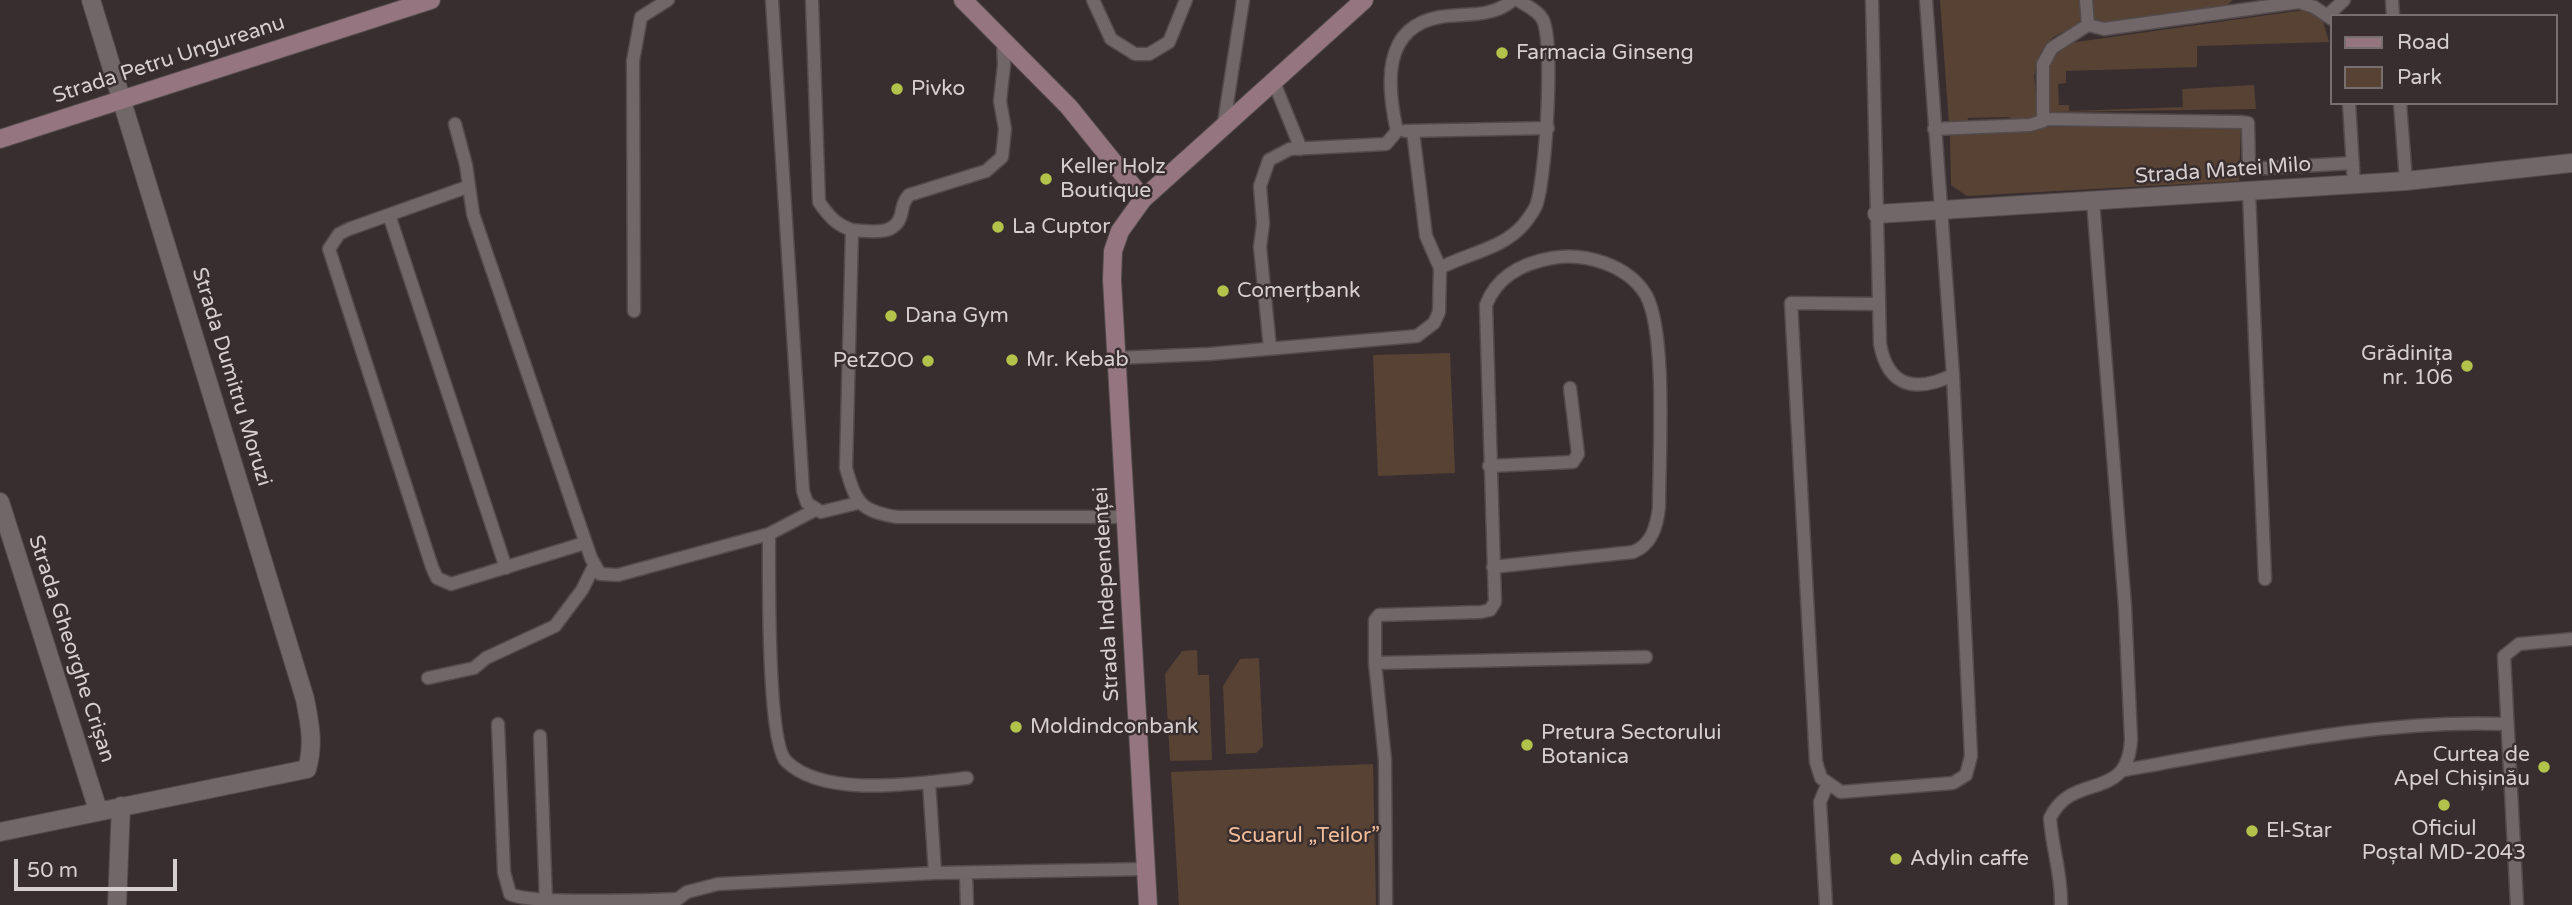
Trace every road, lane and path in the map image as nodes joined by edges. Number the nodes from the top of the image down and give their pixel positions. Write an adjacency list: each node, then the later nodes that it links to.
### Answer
1 (91, 0): 24 (street, Strada Dumitru Moruzi)
2 (431, 0): 17 (main road, Strada Petru Ungureanu)
3 (668, 0): 50 (lane)
4 (772, 0): 58 (lane)
5 (812, 0): 47 (lane)
6 (963, 0): 22 (main road)
7 (1093, 0): 8 (lane)
8 (1186, 0)
9 (1243, 0): 28 (lane)
10 (1364, 0): 23 (main road, Strada Independenței)
11 (1513, 0): 32 (lane)
12 (1518, 0): 30 (lane)
13 (1872, 0): 45 (lane)
14 (1926, 0): 31 (lane)
15 (2086, 0): 21 (lane)
16 (2344, 0): 19 (lane)
17 (410, 3): 24 (main road, Strada Petru Ungureanu)
18 (2246, 5): 20 (lane); 21 (lane)
19 (2332, 14)
20 (2330, 17)
21 (2088, 25): 27 (lane)
22 (1003, 42): 42 (main road); 47 (lane)
23 (1273, 80): 28 (main road, Strada Independenței); 35 (lane)
24 (121, 99): 34 (main road, Strada Petru Ungureanu); 77 (street, Strada Dumitru Moruzi)
25 (2349, 105): 36 (lane)
26 (2400, 105): 38 (lane)
27 (2043, 119): 31 (lane); 36 (lane)
28 (1224, 123): 42 (main road, Strada Independenței)
29 (455, 124): 40 (lane)
30 (1548, 128): 33 (lane); 48 (lane)
31 (1934, 129): 44 (lane)
32 (1397, 131): 33 (lane); 35 (lane)
33 (1413, 132): 48 (lane)
34 (0, 139)
35 (1301, 149): 51 (lane)
36 (2353, 163): 39 (lane)
37 (2572, 163): 38 (street, Strada Matei Milo)
38 (2406, 181): 39 (street, Strada Matei Milo)
39 (2354, 185): 41 (street, Strada Matei Milo)
40 (467, 187): 46 (lane); 61 (lane)
41 (2249, 193): 43 (street, Strada Matei Milo); 65 (lane)
42 (1143, 199): 52 (main road, Strada Independenței)
43 (2093, 201): 44 (street, Strada Matei Milo); 73 (lane)
44 (1939, 210): 45 (street, Strada Matei Milo); 53 (lane)
45 (1877, 214): 49 (lane)
46 (389, 215): 64 (lane); 64 (lane)
47 (852, 230): 57 (lane)
48 (1440, 268): 51 (lane)
49 (1878, 304): 53 (lane); 76 (lane)
50 (634, 311)
51 (1270, 348): 52 (lane)
52 (1115, 358): 59 (main road, Strada Independenței)
53 (1953, 374): 76 (lane)
54 (1570, 388): 55 (lane)
55 (1489, 466): 63 (lane); 63 (lane)
56 (0, 502): 78 (street, Strada Gheorghe Crișan)
57 (858, 503): 58 (lane); 59 (lane)
58 (815, 510): 60 (lane)
59 (1126, 517): 80 (main road, Strada Independenței)
60 (769, 534): 62 (lane); 75 (lane)
61 (585, 542): 62 (lane); 64 (lane)
62 (594, 566): 69 (lane)
63 (1493, 567): 68 (lane)
64 (506, 568)
65 (2265, 579)
66 (2572, 639): 71 (lane)
67 (1646, 657): 68 (lane)
68 (1375, 663): 88 (lane)
69 (428, 678)
70 (498, 724): 83 (lane)
71 (2507, 724): 73 (lane); 91 (lane)
72 (540, 736): 83 (lane)
73 (2125, 770): 90 (lane)
74 (967, 778): 75 (lane)
75 (929, 782): 81 (lane)
76 (1827, 785): 89 (lane)
77 (121, 806): 78 (street); 85 (street)
78 (98, 810): 79 (street)
79 (0, 832)
80 (1146, 869): 82 (lane); 87 (main road, Strada Independenței)
81 (935, 873): 82 (lane); 84 (lane)
82 (965, 873): 86 (lane)
83 (546, 901): 84 (lane)
84 (673, 902)
85 (117, 905)
86 (967, 905)
87 (1148, 905)
88 (1386, 905)
89 (1826, 905)
90 (2061, 905)
91 (2516, 905)

